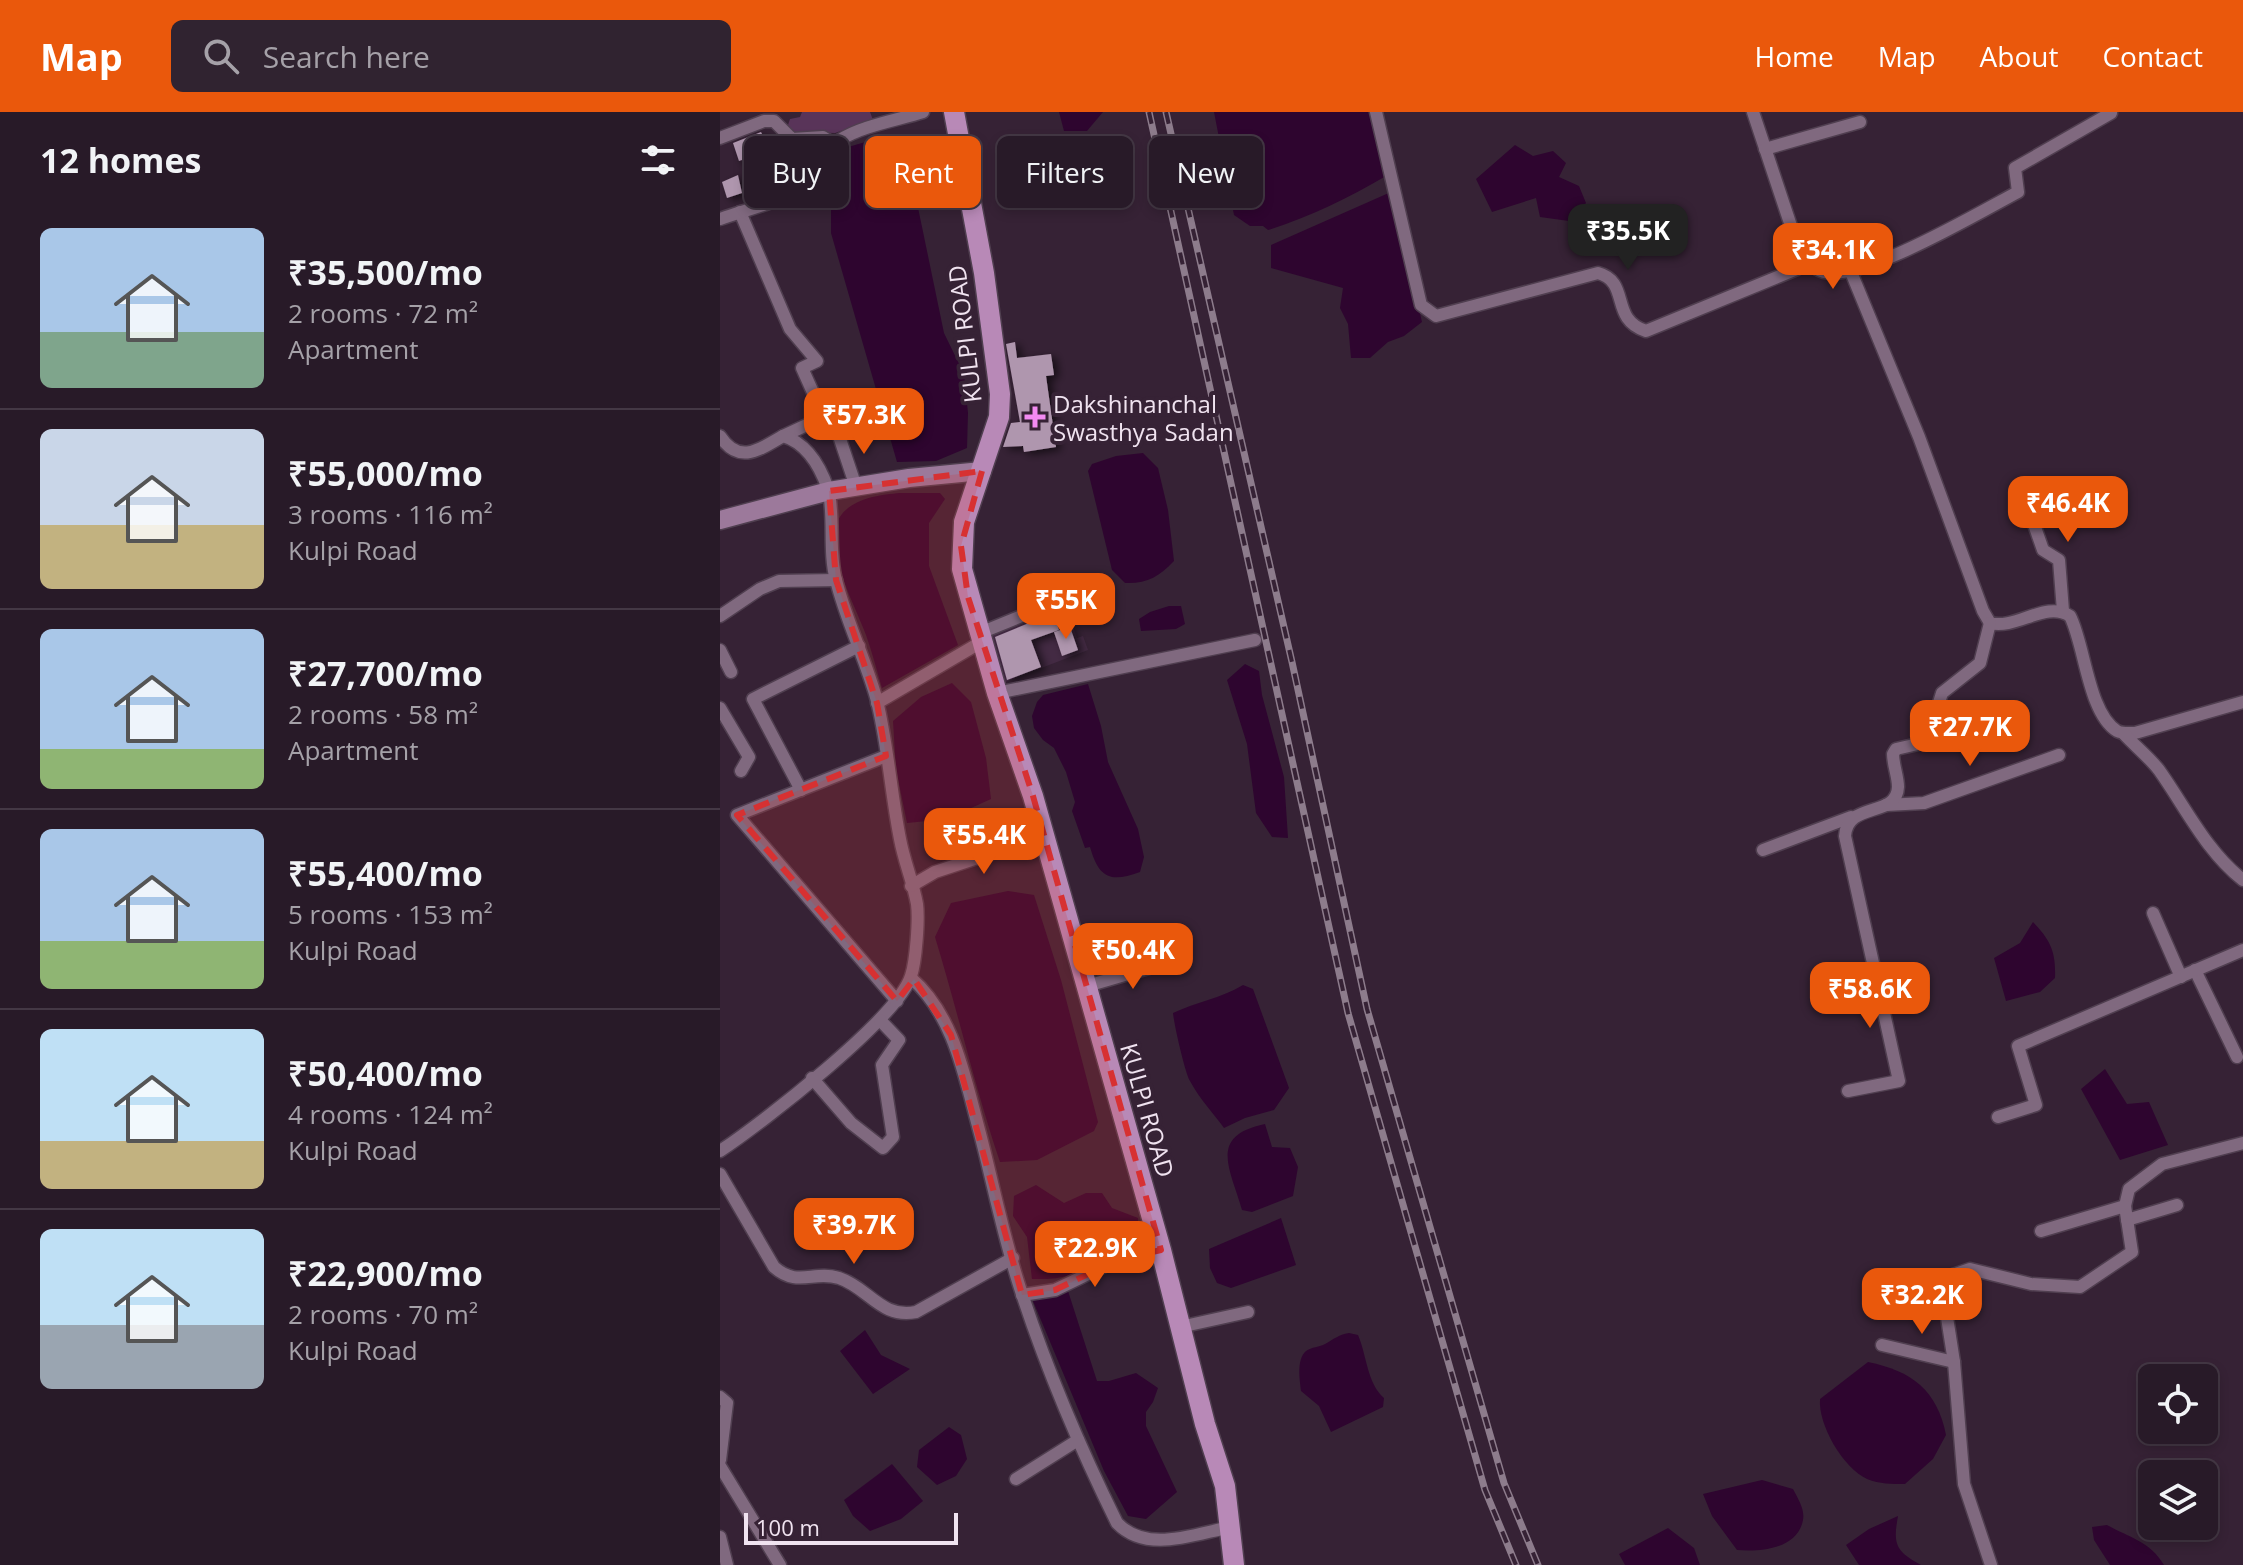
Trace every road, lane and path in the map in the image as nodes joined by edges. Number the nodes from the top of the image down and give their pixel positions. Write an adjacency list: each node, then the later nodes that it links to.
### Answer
1 (923, 112): 8 (street)
2 (954, 112): 19 (main road, KULPI ROAD)
3 (1376, 112): 14 (street)
4 (1753, 112): 10 (street)
5 (2111, 113): 15 (street)
6 (1860, 122): 10 (street)
7 (789, 136): 9 (street)
8 (847, 136)
9 (720, 138)
10 (1765, 149): 14 (street)
11 (751, 208): 12 (street)
12 (740, 212): 13 (street); 17 (street)
13 (720, 219)
14 (1805, 261): 15 (street)
15 (1851, 272): 28 (street)
16 (720, 436): 17 (street)
17 (783, 436): 22 (street)
18 (839, 436): 20 (street)
19 (982, 471): 20 (main road); 29 (main road, KULPI ROAD)
20 (856, 487): 22 (main road)
21 (2022, 490): 26 (street)
22 (829, 491): 23 (main road); 24 (street)
23 (720, 520)
24 (836, 580): 27 (street); 31 (street)
25 (1046, 592): 29 (street)
26 (2063, 611): 28 (street); 38 (street)
27 (720, 616)
28 (1990, 623): 43 (street)
29 (981, 637): 34 (main road, KULPI ROAD); 36 (street)
30 (1255, 640): 34 (street)
31 (859, 646): 36 (street); 42 (street)
32 (720, 650): 33 (street)
33 (731, 672)
34 (997, 693): 45 (main road, KULPI ROAD)
35 (2243, 702): 38 (street)
36 (877, 703): 40 (street)
37 (720, 708): 41 (street)
38 (2124, 734): 47 (street)
39 (2059, 755): 43 (street)
40 (886, 756): 42 (street); 48 (street)
41 (741, 771)
42 (801, 790): 56 (street)
43 (1886, 805): 44 (street)
44 (1851, 817): 46 (street); 60 (street)
45 (1044, 836): 48 (street); 55 (main road, KULPI ROAD)
46 (1763, 850)
47 (2243, 880)
48 (911, 886): 54 (street)
49 (2153, 913): 53 (street)
50 (2243, 950): 52 (street)
51 (1169, 962): 55 (street)
52 (2195, 970): 53 (street); 58 (street)
53 (2181, 977): 61 (street)
54 (911, 978): 56 (street); 69 (street)
55 (1087, 986): 68 (main road, KULPI ROAD)
56 (897, 1001): 57 (street)
57 (880, 1020): 59 (street); 59 (street)
58 (2237, 1057)
59 (812, 1078): 63 (street)
60 (1848, 1091)
61 (1998, 1117)
62 (2243, 1143): 66 (street)
63 (720, 1151)
64 (720, 1174): 69 (street)
65 (2177, 1205): 66 (street)
66 (2126, 1213): 67 (street); 74 (street)
67 (2041, 1231)
68 (1161, 1250): 70 (street); 72 (main road, KULPI ROAD)
69 (1013, 1258): 70 (street)
70 (1022, 1295): 76 (street)
71 (1248, 1312): 72 (street)
72 (1180, 1327): 79 (main road, KULPI ROAD)
73 (1882, 1345): 74 (street)
74 (1954, 1362): 84 (street)
75 (720, 1397): 77 (street)
76 (1078, 1440): 78 (street); 79 (street)
77 (720, 1463): 82 (street)
78 (1016, 1479)
79 (1231, 1527): 83 (main road, KULPI ROAD)
80 (720, 1537): 81 (street)
81 (727, 1565)
82 (780, 1565)
83 (1234, 1565)
84 (1991, 1565)

